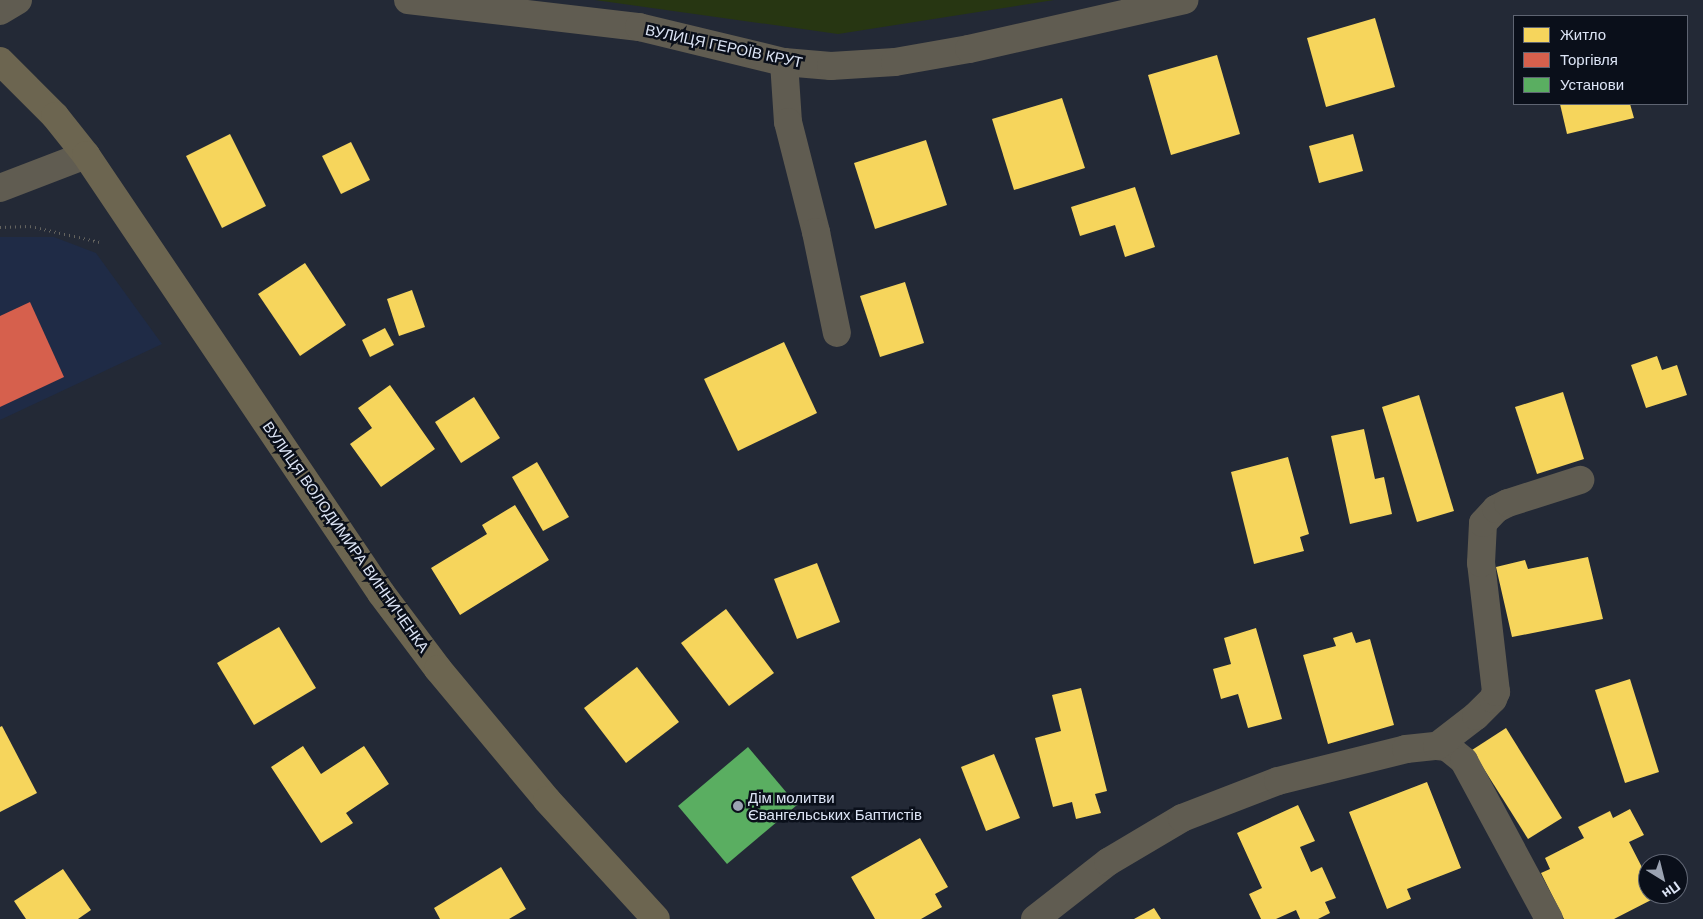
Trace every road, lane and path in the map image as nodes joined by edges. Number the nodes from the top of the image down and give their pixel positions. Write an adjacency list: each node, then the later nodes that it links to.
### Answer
1 (18, 0): 4 (street)
2 (408, 0): 6 (street, ВУЛИЦЯ ГЕРОЇВ КРУТ)
3 (1185, 0): 6 (street, ВУЛИЦЯ ГЕРОЇВ КРУТ)
4 (0, 11)
5 (0, 61): 7 (main road, ВУЛИЦЯ ВОЛОДИМИРА ВИННИЧЕНКА)
6 (784, 62): 9 (street)
7 (86, 155): 8 (street); 12 (main road, ВУЛИЦЯ ВОЛОДИМИРА ВИННИЧЕНКА)
8 (0, 188)
9 (837, 333)
10 (1580, 480): 11 (street)
11 (1437, 746): 13 (street); 14 (street)
12 (656, 919)
13 (1034, 919)
14 (1549, 919)

